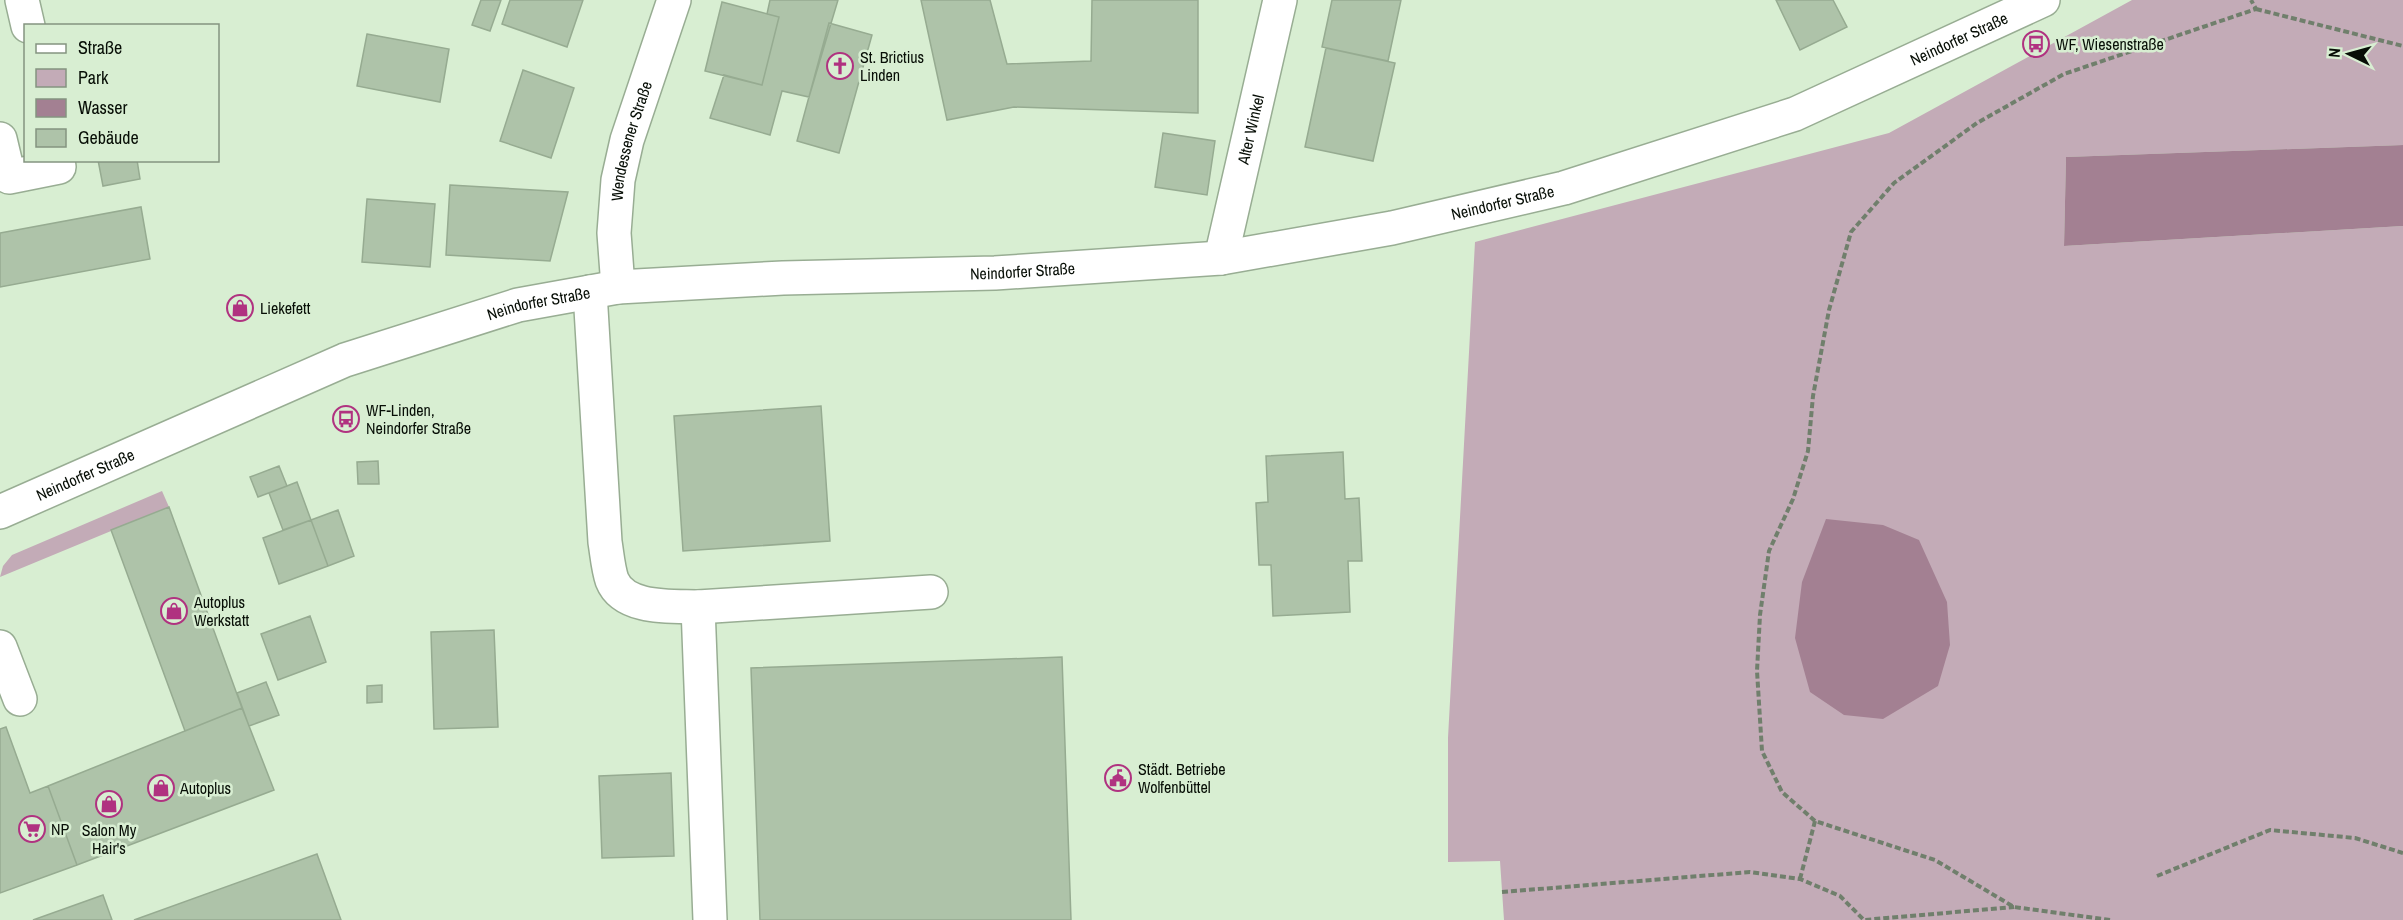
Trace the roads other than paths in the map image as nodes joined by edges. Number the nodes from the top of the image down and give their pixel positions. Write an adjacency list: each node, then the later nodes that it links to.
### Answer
1 (22, 0): 6 (street)
2 (674, 0): 11 (street, Wendessener Straße)
3 (1280, 0): 10 (street, Alter Winkel)
4 (2043, 0): 5 (street, Neindorfer Straße)
5 (2008, 8): 10 (street, Neindorfer Straße)
6 (27, 24)
7 (0, 139): 9 (street)
8 (59, 162): 9 (street)
9 (5, 184)
10 (1221, 258): 11 (street, Neindorfer Straße)
11 (604, 289): 12 (street, Neindorfer Straße); 14 (street, Wendessener Straße)
12 (0, 512)
13 (931, 592): 14 (street, Wendessener Straße)
14 (698, 607): 17 (street)
15 (0, 647): 16 (street)
16 (20, 699)
17 (710, 920)

